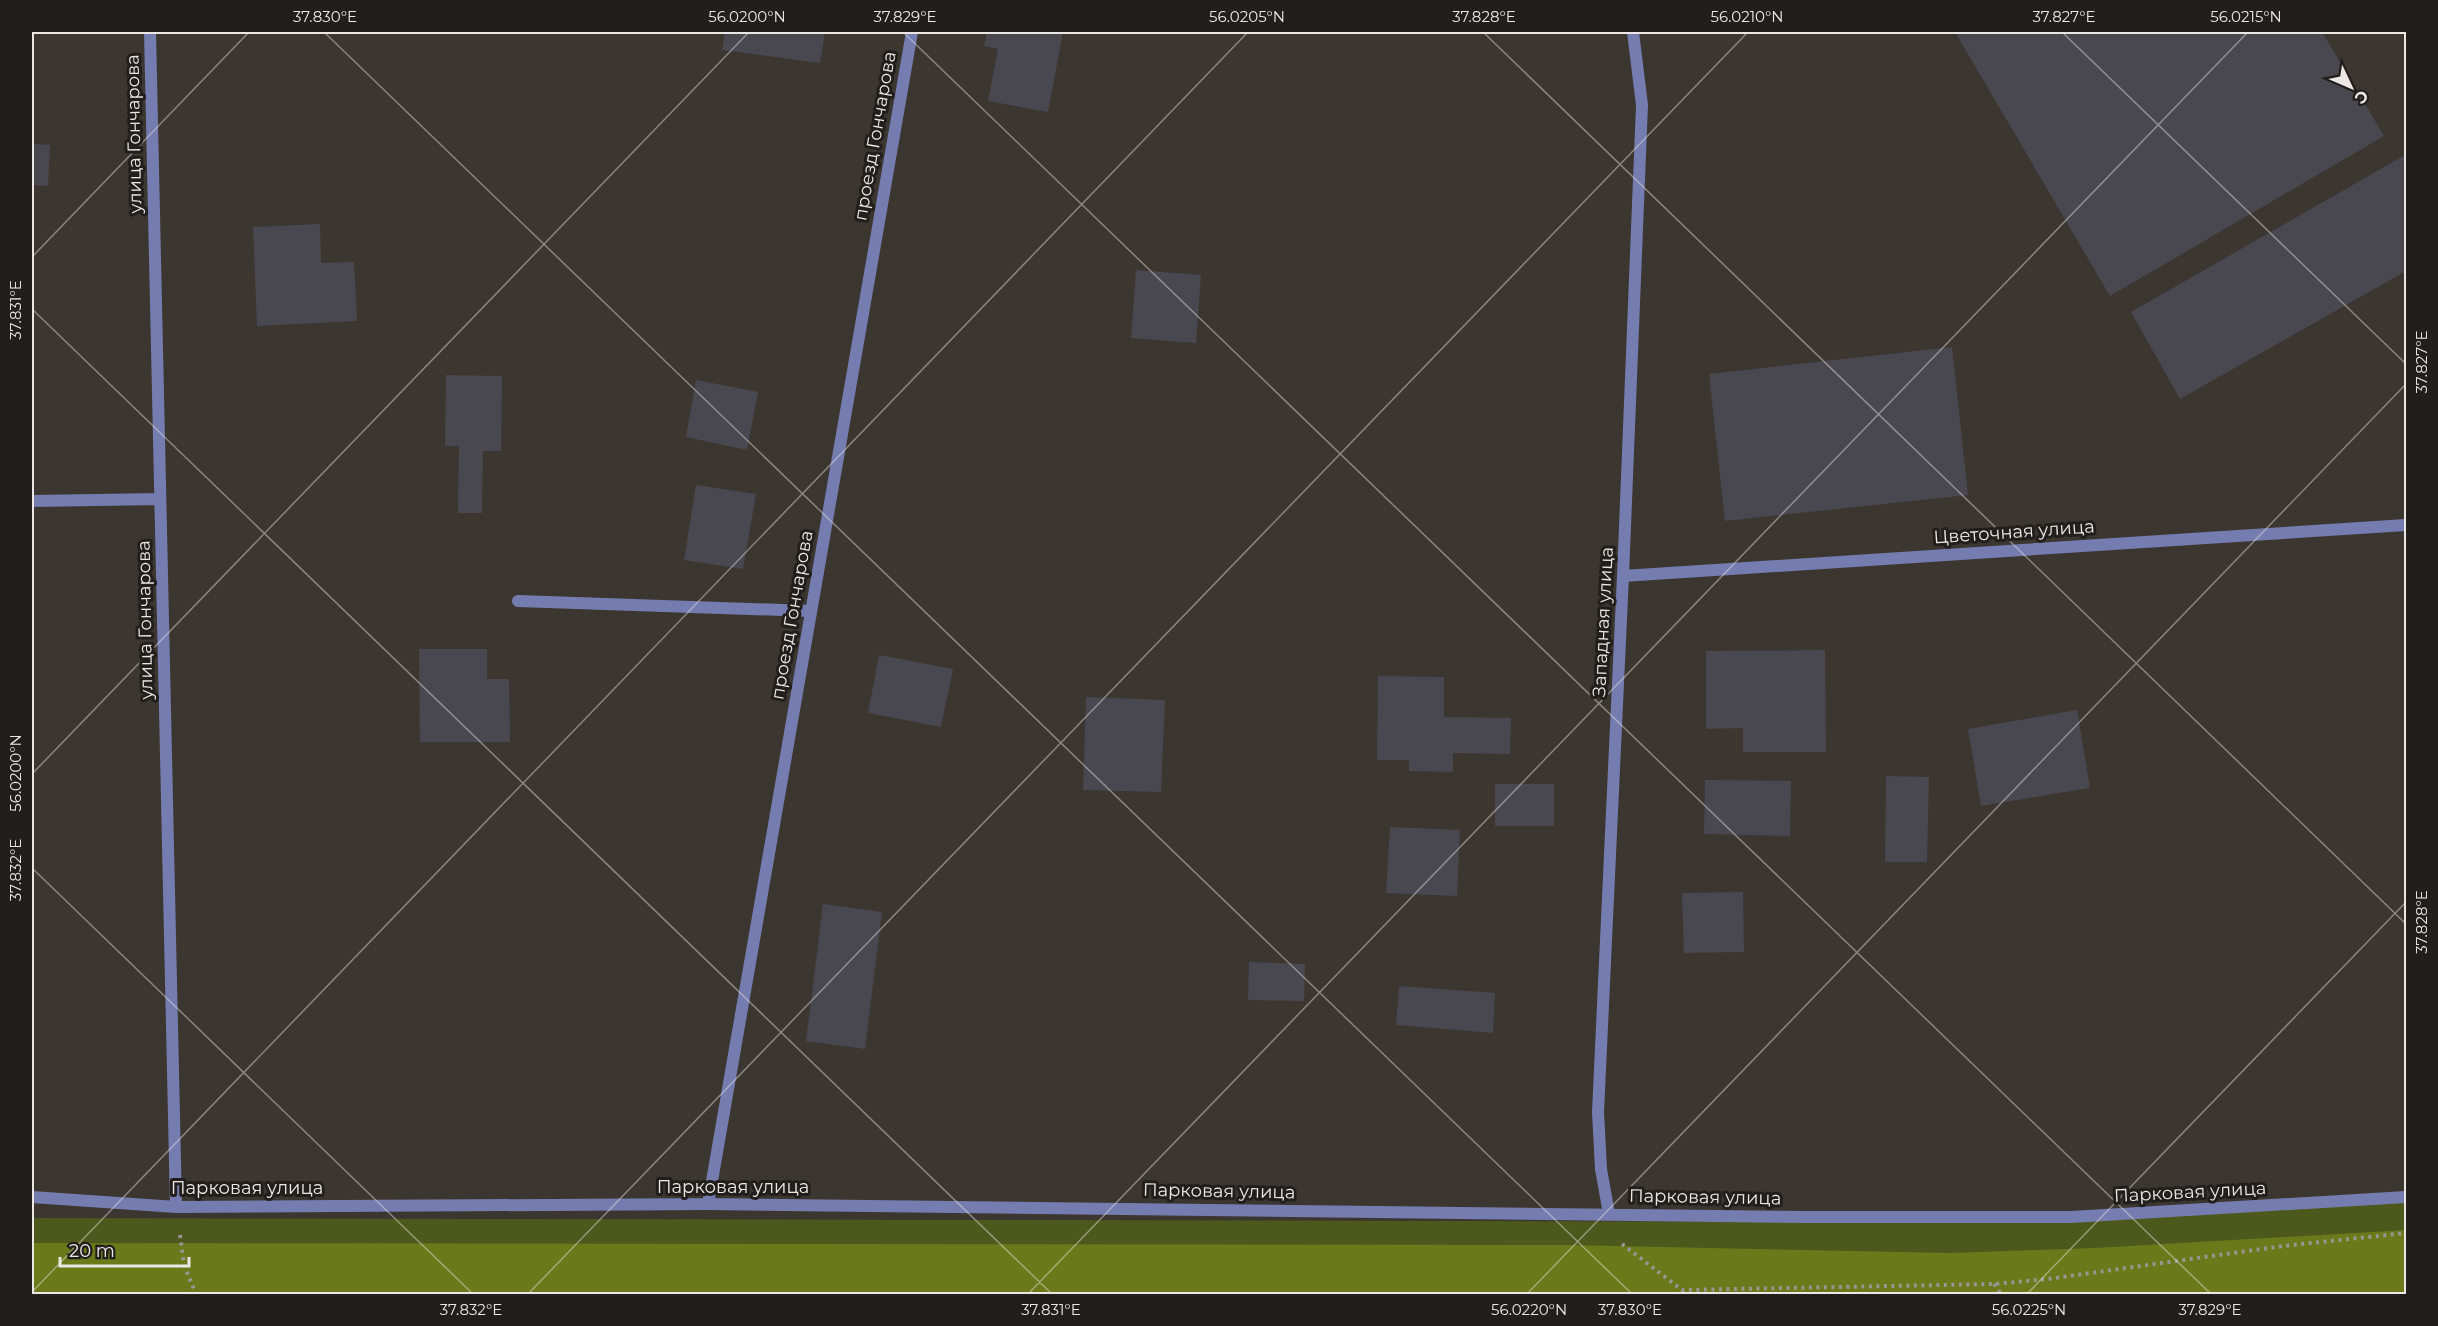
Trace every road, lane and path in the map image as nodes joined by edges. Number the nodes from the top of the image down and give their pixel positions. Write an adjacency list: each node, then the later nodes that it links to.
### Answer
1 (150, 32): 4 (street, улица Гончарова)
2 (912, 32): 9 (street, проезд Гончарова)
3 (1633, 32): 7 (street, Западная улица)
4 (160, 499): 5 (street); 13 (street, улица Гончарова)
5 (32, 501)
6 (2406, 525): 7 (street, Цветочная улица)
7 (1623, 576): 14 (street, Западная улица)
8 (518, 601): 9 (street)
9 (811, 611): 12 (street, проезд Гончарова)
10 (32, 1197): 13 (street, Парковая улица)
11 (2406, 1197): 14 (street, Парковая улица)
12 (708, 1204): 13 (street, Парковая улица); 14 (street, Парковая улица)
13 (176, 1207): 17 (path)
14 (1609, 1214): 16 (path)
15 (2406, 1233): 16 (path)
16 (1994, 1284): 18 (path)
17 (196, 1294)
18 (2001, 1294)

